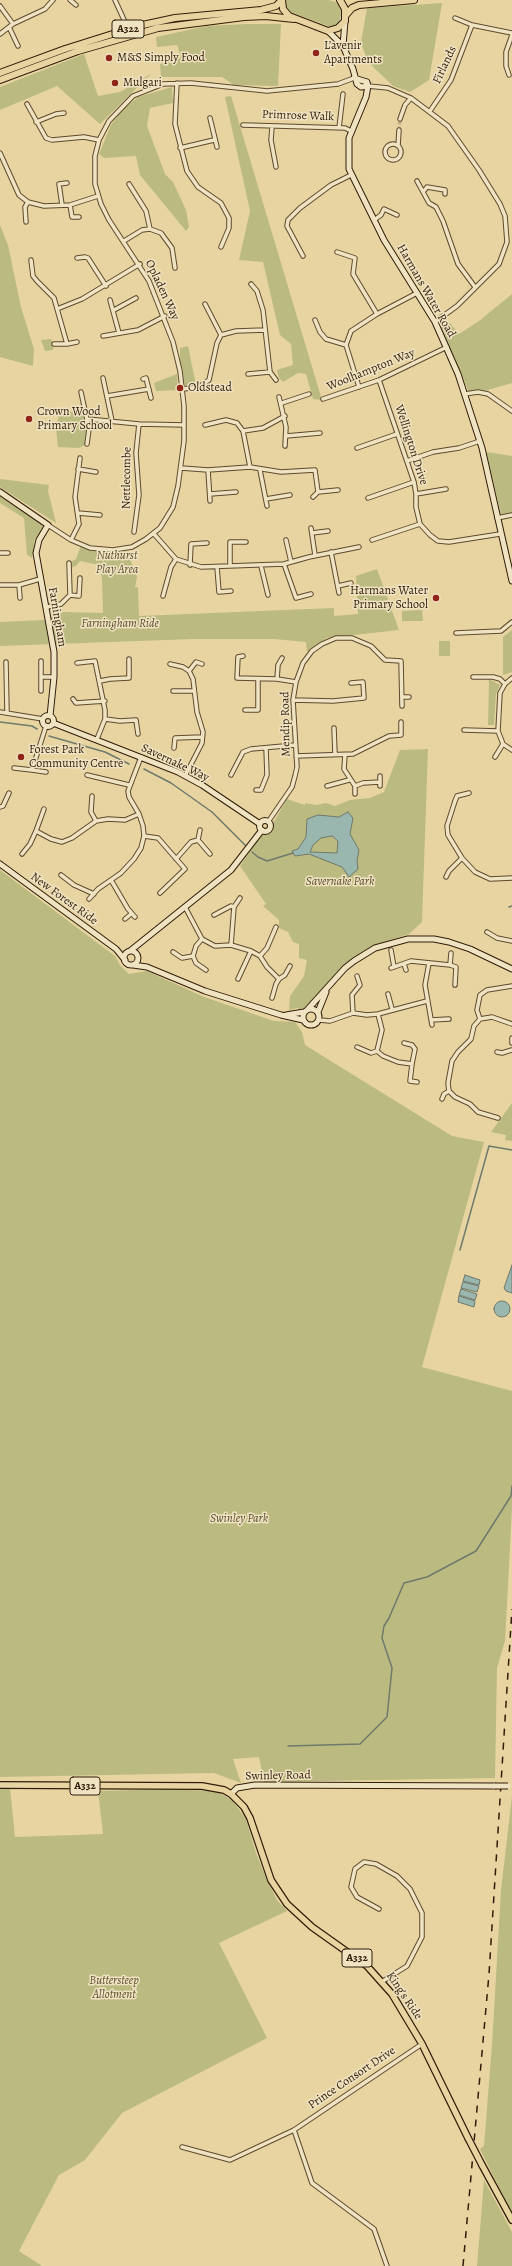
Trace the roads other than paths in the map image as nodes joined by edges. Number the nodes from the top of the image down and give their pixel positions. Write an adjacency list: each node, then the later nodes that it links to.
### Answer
1 (53, 0): 13 (street)
2 (70, 0): 7 (street)
3 (115, 0): 12 (street)
4 (282, 0): 11 (highway, A322); 21 (highway, A322)
5 (340, 0): 9 (highway)
6 (414, 0): 9 (highway)
7 (76, 5)
8 (0, 6): 13 (street)
9 (346, 18): 16 (highway); 20 (street)
10 (455, 18): 14 (street)
11 (294, 19): 16 (highway, A322); 24 (highway, A322)
12 (125, 22)
13 (13, 24): 15 (street)
14 (472, 25): 18 (street); 30 (street, Firlands)
15 (9, 28): 17 (street); 19 (street)
16 (328, 31): 20 (street)
17 (0, 34)
18 (512, 34): 22 (street)
19 (18, 46)
20 (343, 46): 23 (street)
21 (0, 73)
22 (509, 75)
23 (354, 78): 25 (street, Opladen Way); 26 (street)
24 (0, 80)
25 (177, 83): 40 (street, Opladen Way); 44 (street)
26 (368, 86): 28 (street); 38 (street, Harmans Water Road)
27 (343, 94): 37 (street)
28 (411, 98): 30 (street); 33 (street)
29 (27, 104): 34 (street)
30 (430, 111): 72 (street)
31 (64, 113): 34 (street)
32 (210, 118): 41 (street)
33 (400, 120)
34 (36, 122): 40 (street)
35 (243, 125): 36 (street, Primrose Walk)
36 (272, 127): 37 (street, Primrose Walk); 46 (street)
37 (339, 128): 38 (street, Primrose Walk)
38 (352, 130): 47 (street, Harmans Water Road)
39 (399, 130): 42 (street)
40 (99, 140): 53 (street, Opladen Way)
41 (214, 140): 43 (street); 44 (street)
42 (398, 146): 42 (street)
43 (217, 147)
44 (180, 148): 63 (street)
45 (0, 153): 54 (street)
46 (276, 167)
47 (351, 175): 59 (street, Harmans Water Road); 65 (street)
48 (417, 181): 51 (street)
49 (67, 183): 55 (street)
50 (129, 184): 61 (street)
51 (423, 192): 52 (street); 72 (street)
52 (445, 194)
53 (98, 196): 56 (street); 62 (street, Opladen Way)
54 (28, 202): 55 (street); 60 (street)
55 (62, 205): 56 (street)
56 (70, 205): 58 (street)
57 (397, 215): 59 (street)
58 (79, 217)
59 (374, 220): 73 (street, Harmans Water Road)
60 (26, 222)
61 (150, 229): 62 (street); 69 (street)
62 (124, 241): 68 (street, Opladen Way)
63 (221, 247)
64 (337, 252): 79 (street)
65 (303, 256)
66 (77, 258): 71 (street)
67 (31, 260): 77 (street)
68 (140, 264): 71 (street); 80 (street, Opladen Way)
69 (175, 268)
70 (250, 284): 83 (street)
71 (106, 286): 77 (street)
72 (475, 287): 82 (street)
73 (417, 293): 79 (street); 82 (street, Harmans Water Road)
74 (136, 298): 78 (street)
75 (110, 300): 78 (street)
76 (205, 304): 85 (street)
77 (57, 309): 89 (street)
78 (114, 310): 84 (street)
79 (377, 314): 90 (street)
80 (165, 316): 84 (street); 100 (street, Opladen Way)
81 (315, 320): 90 (street)
82 (435, 322): 91 (street, Harmans Water Road)
83 (265, 330): 85 (street); 92 (street)
84 (119, 333): 86 (street)
85 (221, 335): 100 (street)
86 (103, 336)
87 (77, 342): 89 (street)
88 (54, 344): 89 (street)
89 (66, 344)
90 (346, 345): 98 (street)
91 (446, 347): 97 (street, Woolhampton Way); 103 (street, Harmans Water Road)
92 (270, 372): 93 (street); 96 (street)
93 (248, 374)
94 (103, 378): 104 (street)
95 (144, 379): 99 (street)
96 (276, 380)
97 (379, 380): 98 (street, Woolhampton Way); 118 (street, Wellington Drive)
98 (359, 387): 107 (street, Woolhampton Way)
99 (149, 388): 104 (street); 106 (street)
100 (183, 389): 114 (street, Opladen Way)
101 (81, 392): 111 (street)
102 (309, 394): 108 (street)
103 (466, 394): 109 (street); 120 (street, Harmans Water Road)
104 (108, 396): 112 (street)
105 (279, 397): 108 (street)
106 (151, 398)
107 (324, 399)
108 (282, 403): 110 (street)
109 (512, 411)
110 (285, 416): 116 (street); 119 (street)
111 (87, 419): 112 (street); 121 (street)
112 (112, 421): 113 (street)
113 (139, 424): 114 (street); 154 (street, Nettlecombe)
114 (184, 425): 126 (street, Opladen Way)
115 (205, 425): 116 (street)
116 (243, 432): 127 (street)
117 (320, 433): 119 (street)
118 (397, 434): 123 (street); 125 (street, Wellington Drive)
119 (286, 436): 122 (street)
120 (480, 441): 125 (street); 149 (street, Harmans Water Road)
121 (87, 444)
122 (285, 446)
123 (357, 448)
124 (80, 458): 128 (street)
125 (407, 461): 132 (street, Wellington Drive)
126 (181, 468): 129 (street); 156 (street, Opladen Way)
127 (250, 468): 129 (street); 130 (street)
128 (78, 469): 131 (street); 146 (street)
129 (208, 470): 138 (street)
130 (260, 470): 137 (street); 143 (street)
131 (96, 472)
132 (414, 482): 139 (street, Wellington Drive); 142 (street)
133 (446, 489): 139 (street)
134 (338, 490): 137 (street)
135 (0, 492): 151 (street, Opladen Way)
136 (236, 492): 138 (street)
137 (318, 492): 141 (street)
138 (210, 494): 144 (street)
139 (416, 494): 150 (street, Wellington Drive)
140 (290, 495): 143 (street)
141 (313, 497)
142 (368, 498)
143 (266, 499): 145 (street)
144 (210, 501)
145 (267, 506)
146 (78, 513): 148 (street); 158 (street)
147 (512, 514): 149 (street)
148 (100, 515)
149 (497, 518): 157 (street, Harmans Water Road)
150 (420, 524): 157 (street); 160 (street)
151 (48, 525): 158 (street, Opladen Way); 177 (street, Farningham)
152 (312, 528): 155 (street)
153 (328, 531): 155 (street)
154 (134, 532)
155 (312, 533): 167 (street)
156 (154, 534): 158 (street, Opladen Way); 168 (street)
157 (500, 534): 178 (street, Harmans Water Road)
158 (71, 540)
159 (286, 540): 169 (street)
160 (372, 540)
161 (246, 542): 173 (street)
162 (207, 543): 172 (street)
163 (359, 547): 164 (street)
164 (331, 552): 167 (street); 182 (street)
165 (8, 553): 166 (street)
166 (0, 554)
167 (315, 555): 169 (street)
168 (176, 559): 172 (street); 188 (street)
169 (291, 562): 171 (street)
170 (69, 563): 186 (street)
171 (284, 564): 174 (street); 185 (street)
172 (190, 565): 175 (street)
173 (230, 566): 174 (street); 175 (street)
174 (261, 566): 187 (street)
175 (217, 567): 183 (street)
176 (80, 578): 186 (street)
177 (40, 579): 180 (street); 190 (street, Farningham)
178 (512, 581)
179 (351, 583): 182 (street)
180 (19, 584): 181 (street); 189 (street)
181 (0, 585)
182 (338, 586): 184 (street)
183 (231, 591)
184 (339, 593)
185 (311, 594)
186 (70, 595): 190 (street)
187 (268, 595)
188 (163, 596)
189 (20, 598)
190 (47, 607): 203 (street, Farningham)
191 (512, 622): 192 (street)
192 (456, 633)
193 (244, 656): 208 (street)
194 (282, 658): 205 (street)
195 (129, 659): 204 (street)
196 (41, 661): 202 (street)
197 (77, 663): 209 (street)
198 (170, 664): 201 (street)
199 (202, 664): 201 (street)
200 (0, 665): 227 (street)
201 (189, 671): 216 (street)
202 (41, 677): 203 (street); 214 (street)
203 (54, 677): 228 (street, Farningham)
204 (129, 678): 209 (street); 211 (street)
205 (277, 678): 208 (street); 210 (street)
206 (473, 678): 213 (street)
207 (512, 678): 213 (street)
208 (258, 679): 225 (street)
209 (100, 681): 223 (street)
210 (296, 682): 219 (street, Mendip Road); 222 (street, Mendip Road)
211 (129, 683)
212 (351, 683): 218 (street)
213 (505, 684): 236 (street)
214 (42, 691)
215 (173, 691): 216 (street)
216 (193, 691): 239 (street)
217 (408, 697): 219 (street)
218 (364, 698): 221 (street); 222 (street)
219 (402, 698): 224 (street)
220 (73, 699): 223 (street)
221 (370, 699)
222 (293, 700): 243 (street, Mendip Road)
223 (105, 701): 229 (street)
224 (402, 706)
225 (244, 710)
226 (0, 712): 227 (street)
227 (7, 712): 230 (street)
228 (50, 716): 230 (street); 232 (street)
229 (105, 718): 238 (street); 241 (street)
230 (43, 719): 233 (street)
231 (401, 722): 248 (street)
232 (53, 723): 233 (street); 241 (street, Savernake Way)
233 (46, 726): 253 (street)
234 (334, 728): 247 (street)
235 (464, 730): 236 (street)
236 (498, 732): 242 (street)
237 (172, 733): 240 (street)
238 (138, 734)
239 (202, 737): 240 (street); 259 (street)
240 (175, 738): 244 (street)
241 (97, 739): 250 (street, Savernake Way)
242 (503, 744): 246 (street); 251 (street)
243 (295, 745): 245 (street); 249 (street, Mendip Road)
244 (174, 748)
245 (266, 748): 258 (street); 266 (street)
246 (512, 750)
247 (335, 754): 248 (street); 249 (street)
248 (345, 755): 261 (street)
249 (296, 756): 276 (street, Mendip Road)
250 (141, 757): 259 (street, Savernake Way); 262 (street)
251 (495, 757)
252 (14, 768): 253 (street)
253 (32, 770): 255 (street)
254 (92, 770): 257 (street)
255 (46, 772)
256 (87, 775): 257 (street)
257 (92, 775): 262 (street)
258 (231, 775)
259 (185, 776): 277 (street, Savernake Way)
260 (380, 776): 264 (street)
261 (350, 780): 263 (street); 264 (street)
262 (129, 785): 274 (street)
263 (327, 786)
264 (355, 786): 270 (street)
265 (256, 790): 266 (street)
266 (261, 790): 269 (street)
267 (9, 793): 272 (street)
268 (469, 793): 285 (street)
269 (264, 794)
270 (355, 794)
271 (92, 796): 275 (street)
272 (0, 807)
273 (44, 809): 280 (street)
274 (139, 814): 275 (street); 281 (street)
275 (96, 821): 280 (street)
276 (268, 822): 277 (street); 279 (street)
277 (260, 824): 279 (street)
278 (200, 830): 282 (street)
279 (262, 830): 297 (street)
280 (36, 831): 283 (street)
281 (144, 836): 286 (street); 291 (street)
282 (198, 840): 284 (street); 286 (street)
283 (22, 854)
284 (210, 854)
285 (462, 858): 289 (street); 290 (street)
286 (176, 859): 292 (street)
287 (0, 864): 308 (street, New Forest Ride)
288 (62, 875): 293 (street)
289 (446, 877)
290 (512, 878)
291 (111, 880): 293 (street); 298 (street)
292 (160, 893)
293 (94, 894): 295 (street)
294 (240, 898): 296 (street)
295 (89, 899)
296 (234, 907): 299 (street); 307 (street)
297 (185, 908): 304 (street); 306 (street)
298 (131, 914): 300 (street); 301 (street)
299 (214, 915)
300 (135, 917)
301 (125, 918)
302 (276, 927): 316 (street)
303 (487, 932): 305 (street)
304 (202, 939): 307 (street); 315 (street)
305 (512, 941)
306 (142, 943): 311 (street); 314 (street)
307 (231, 945): 310 (street)
308 (116, 949): 311 (street, New Forest Ride); 317 (street, New Forest Ride)
309 (390, 950): 319 (street)
310 (251, 951): 316 (street); 328 (street)
311 (129, 952): 314 (street, New Forest Ride); 317 (street)
312 (173, 952): 315 (street)
313 (452, 953): 321 (street)
314 (137, 955): 320 (street); 323 (street, New Forest Ride)
315 (193, 956): 325 (street)
316 (260, 956): 329 (street)
317 (125, 960): 320 (street, New Forest Ride)
318 (429, 963): 319 (street); 321 (street); 335 (street)
319 (404, 964): 326 (street)
320 (133, 965): 323 (street, New Forest Ride)
321 (450, 965): 330 (street)
322 (290, 966): 329 (street)
323 (148, 967): 341 (street, New Forest Ride)
324 (512, 969): 331 (street)
325 (206, 970)
326 (406, 970)
327 (357, 976): 339 (street)
328 (238, 979)
329 (279, 979): 334 (street)
330 (454, 985)
331 (329, 986): 337 (street); 338 (street)
332 (512, 986): 343 (street)
333 (388, 994): 336 (street)
334 (272, 998)
335 (428, 1001): 336 (street); 346 (street)
336 (392, 1009): 340 (street)
337 (306, 1011): 338 (street, New Forest Ride); 341 (street, New Forest Ride); 344 (street)
338 (318, 1012): 345 (street)
339 (353, 1013): 340 (street); 345 (street)
340 (378, 1014): 354 (street)
341 (281, 1015): 344 (street, New Forest Ride)
342 (449, 1019): 346 (street)
343 (480, 1019): 347 (street); 358 (street)
344 (303, 1020): 345 (street, New Forest Ride)
345 (319, 1020)
346 (431, 1020): 348 (street)
347 (512, 1024)
348 (432, 1025)
349 (512, 1038): 351 (street)
350 (404, 1043): 356 (street)
351 (512, 1043)
352 (357, 1047): 354 (street)
353 (512, 1050): 355 (street)
354 (377, 1051): 356 (street)
355 (497, 1052)
356 (412, 1064): 357 (street)
357 (417, 1082)
358 (449, 1091): 359 (street); 360 (street)
359 (442, 1099)
360 (498, 1118)
361 (0, 1785): 363 (main road, Swinley Road / A332)
362 (510, 1786): 363 (street, Swinley Road, bridge)
363 (231, 1794): 365 (main road, King's Ride / A332)
364 (379, 1909): 365 (street)
365 (382, 1982): 366 (main road, King's Ride / A332)
366 (422, 2044): 367 (street, Prince Consort Drive); 369 (main road, King's Ride / A332, bridge)
367 (294, 2130): 368 (street, Prince Consort Drive); 370 (street)
368 (182, 2147)
369 (512, 2220)
370 (387, 2266)

